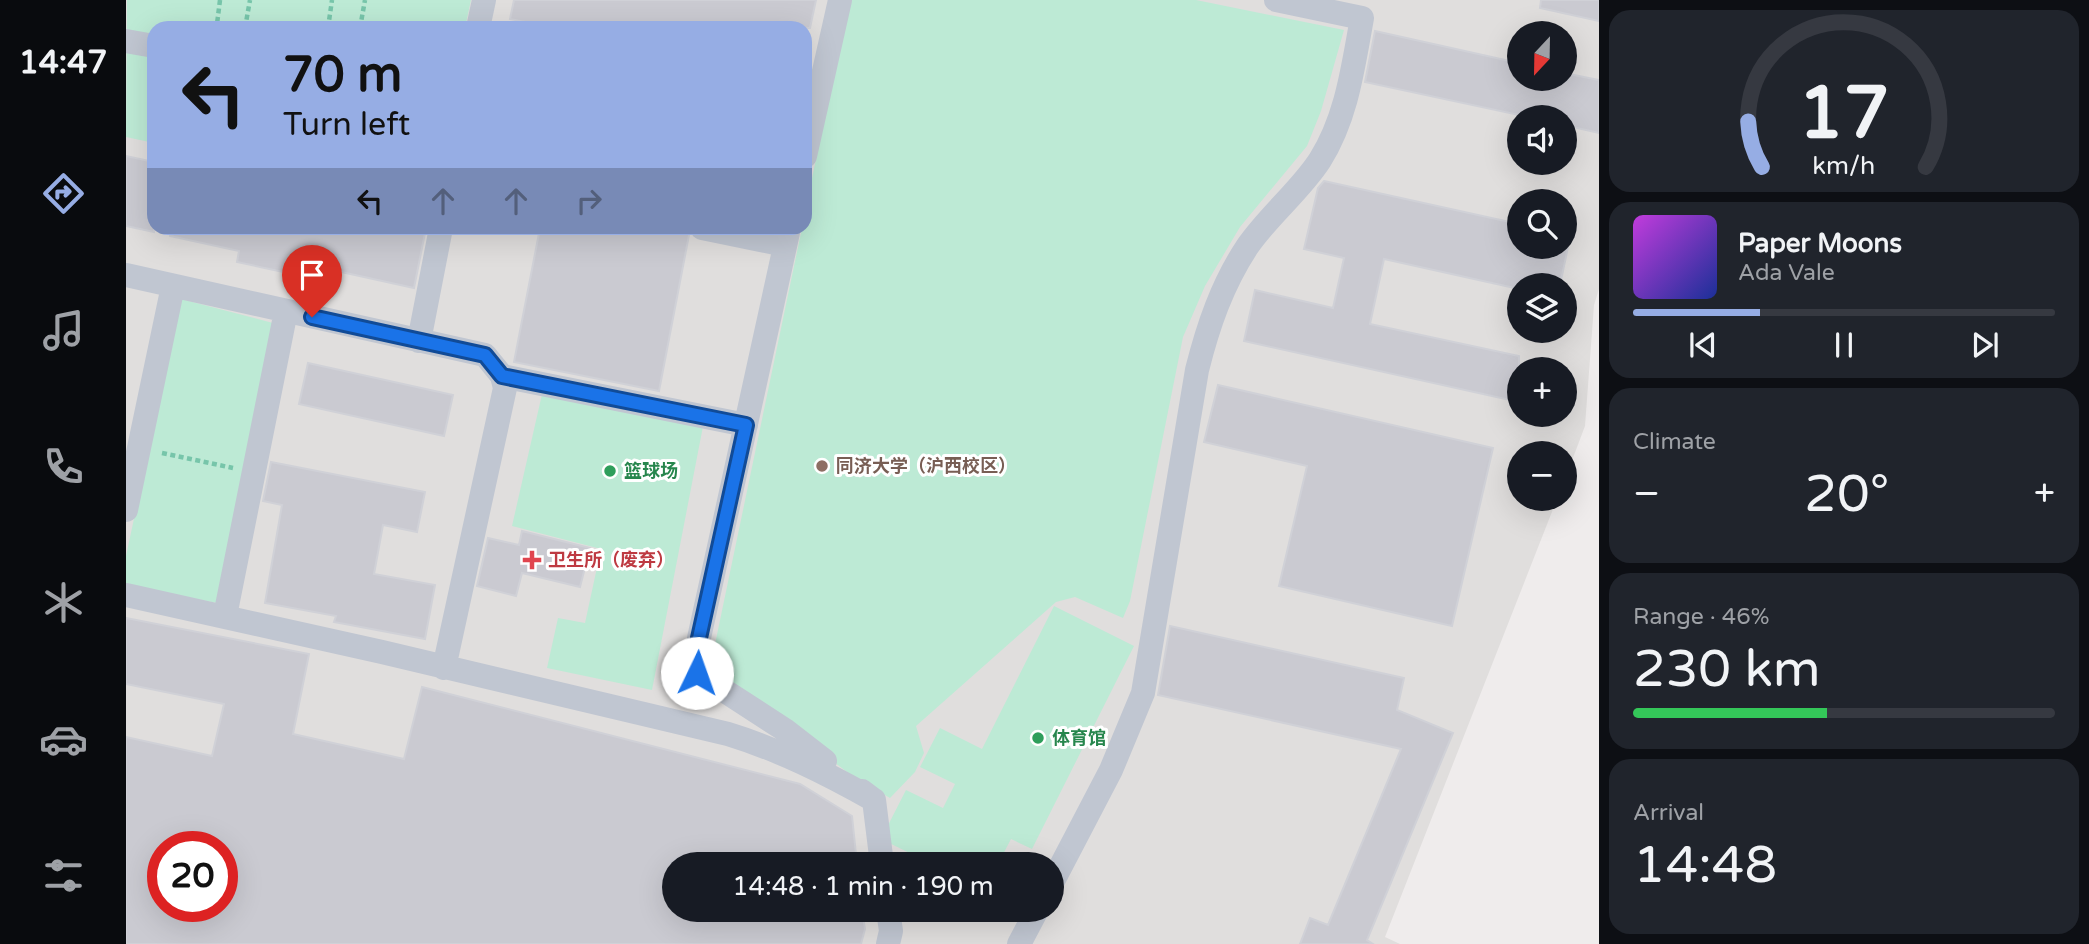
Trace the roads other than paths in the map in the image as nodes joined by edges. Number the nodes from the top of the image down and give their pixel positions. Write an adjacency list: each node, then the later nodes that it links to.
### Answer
1 (839, 0): 6 (lane)
2 (1276, 0): 3 (lane)
3 (1364, 9): 21 (lane)
4 (126, 41): 5 (lane)
5 (147, 46)
6 (812, 93)
7 (440, 235): 12 (lane)
8 (787, 236): 14 (lane)
9 (126, 275): 10 (lane)
10 (173, 286): 11 (lane); 15 (lane)
11 (286, 311): 12 (lane); 17 (lane)
12 (419, 341): 13 (lane)
13 (502, 376): 14 (lane); 18 (lane)
14 (746, 425): 19 (lane)
15 (126, 510)
16 (126, 595): 17 (lane)
17 (225, 616): 18 (lane)
18 (444, 668): 19 (lane)
19 (874, 800): 20 (lane)
20 (880, 852)
21 (1064, 860)
22 (890, 922): 24 (lane)
23 (1031, 922): 25 (lane)
24 (888, 944)
25 (1019, 944)

